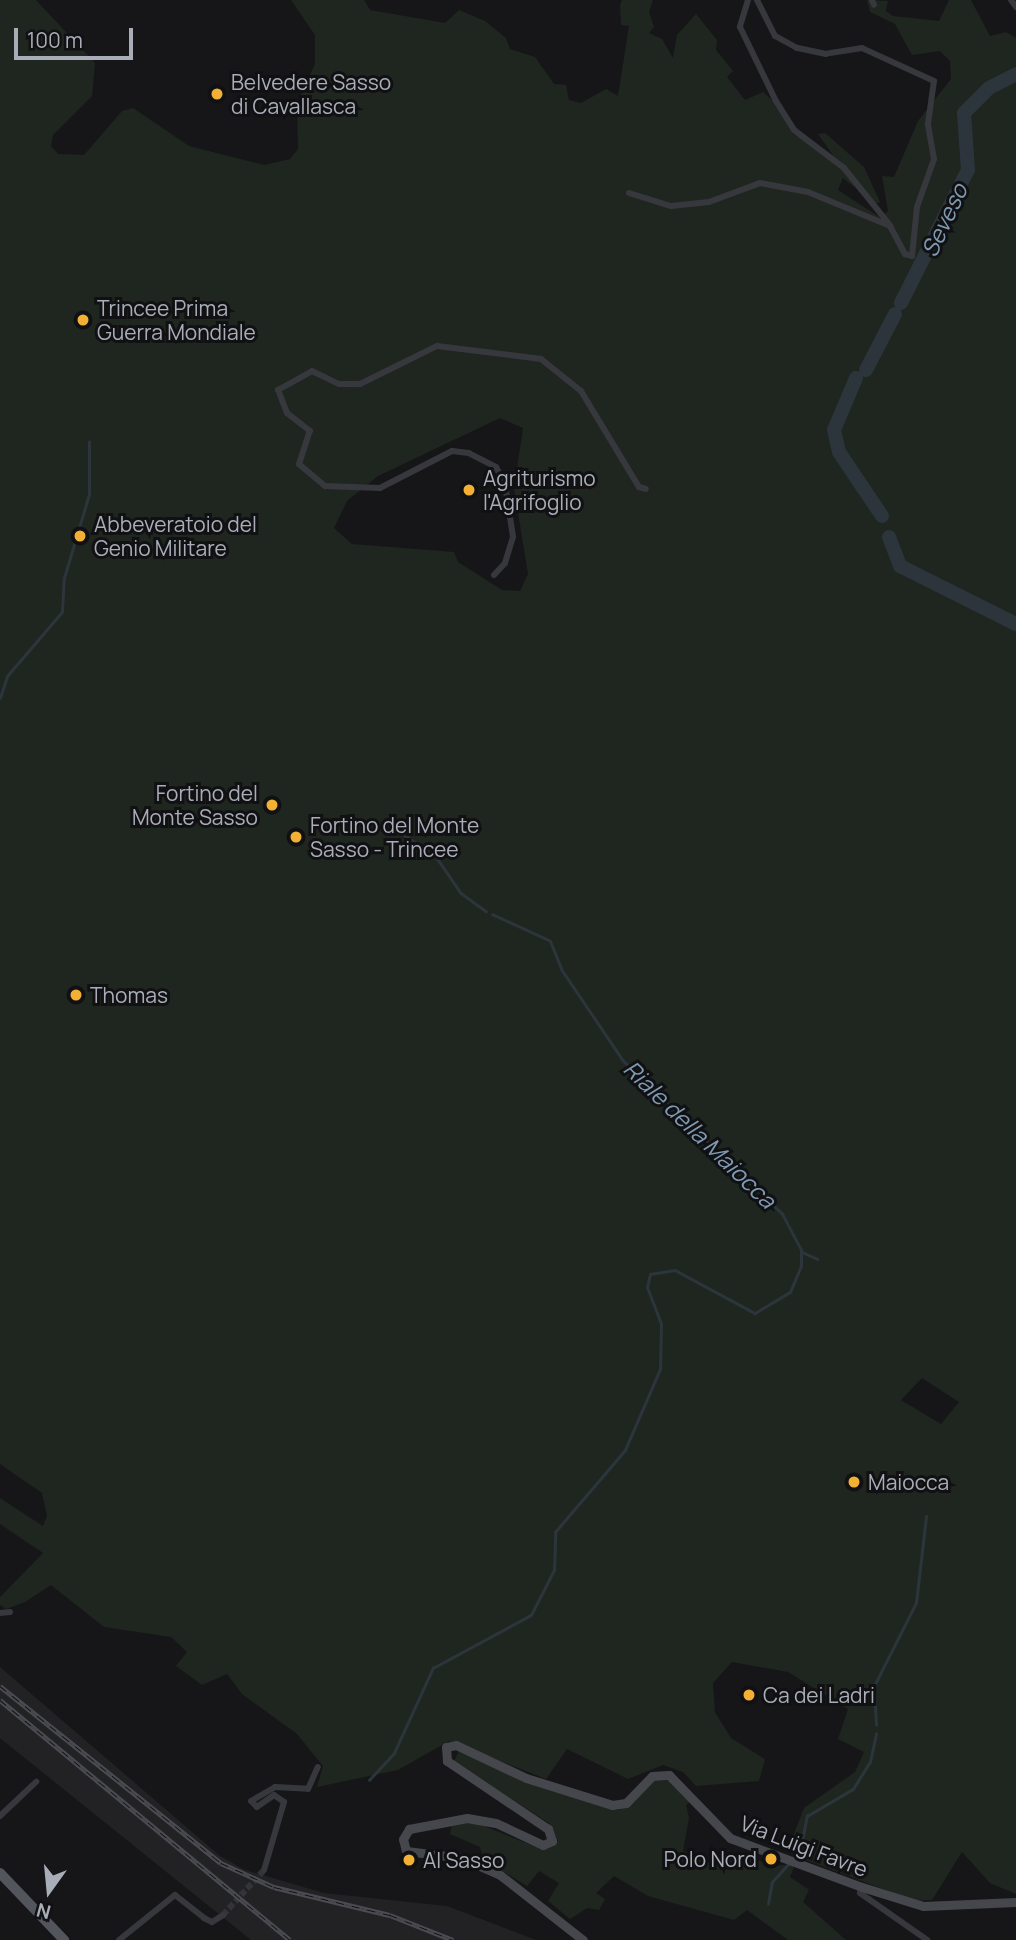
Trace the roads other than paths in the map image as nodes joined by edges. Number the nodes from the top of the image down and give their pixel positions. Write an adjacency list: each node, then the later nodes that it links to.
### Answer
1 (748, 0): 6 (street)
2 (757, 0): 6 (street)
3 (1011, 0): 4 (street)
4 (1016, 7)
5 (629, 193): 6 (street)
6 (890, 226)
7 (646, 489): 8 (street)
8 (494, 575)
9 (9, 1612): 10 (street)
10 (0, 1613)
11 (318, 1768): 14 (street)
12 (36, 1782): 13 (street)
13 (0, 1816)
14 (264, 1870)
15 (0, 1873): 19 (main road)
16 (862, 1887): 17 (street, Via Luigi Favre); 21 (street, Via Luigi Favre); 22 (street)
17 (1016, 1902)
18 (223, 1915): 20 (street)
19 (64, 1940)
20 (119, 1940)
21 (583, 1940)
22 (927, 1940)

